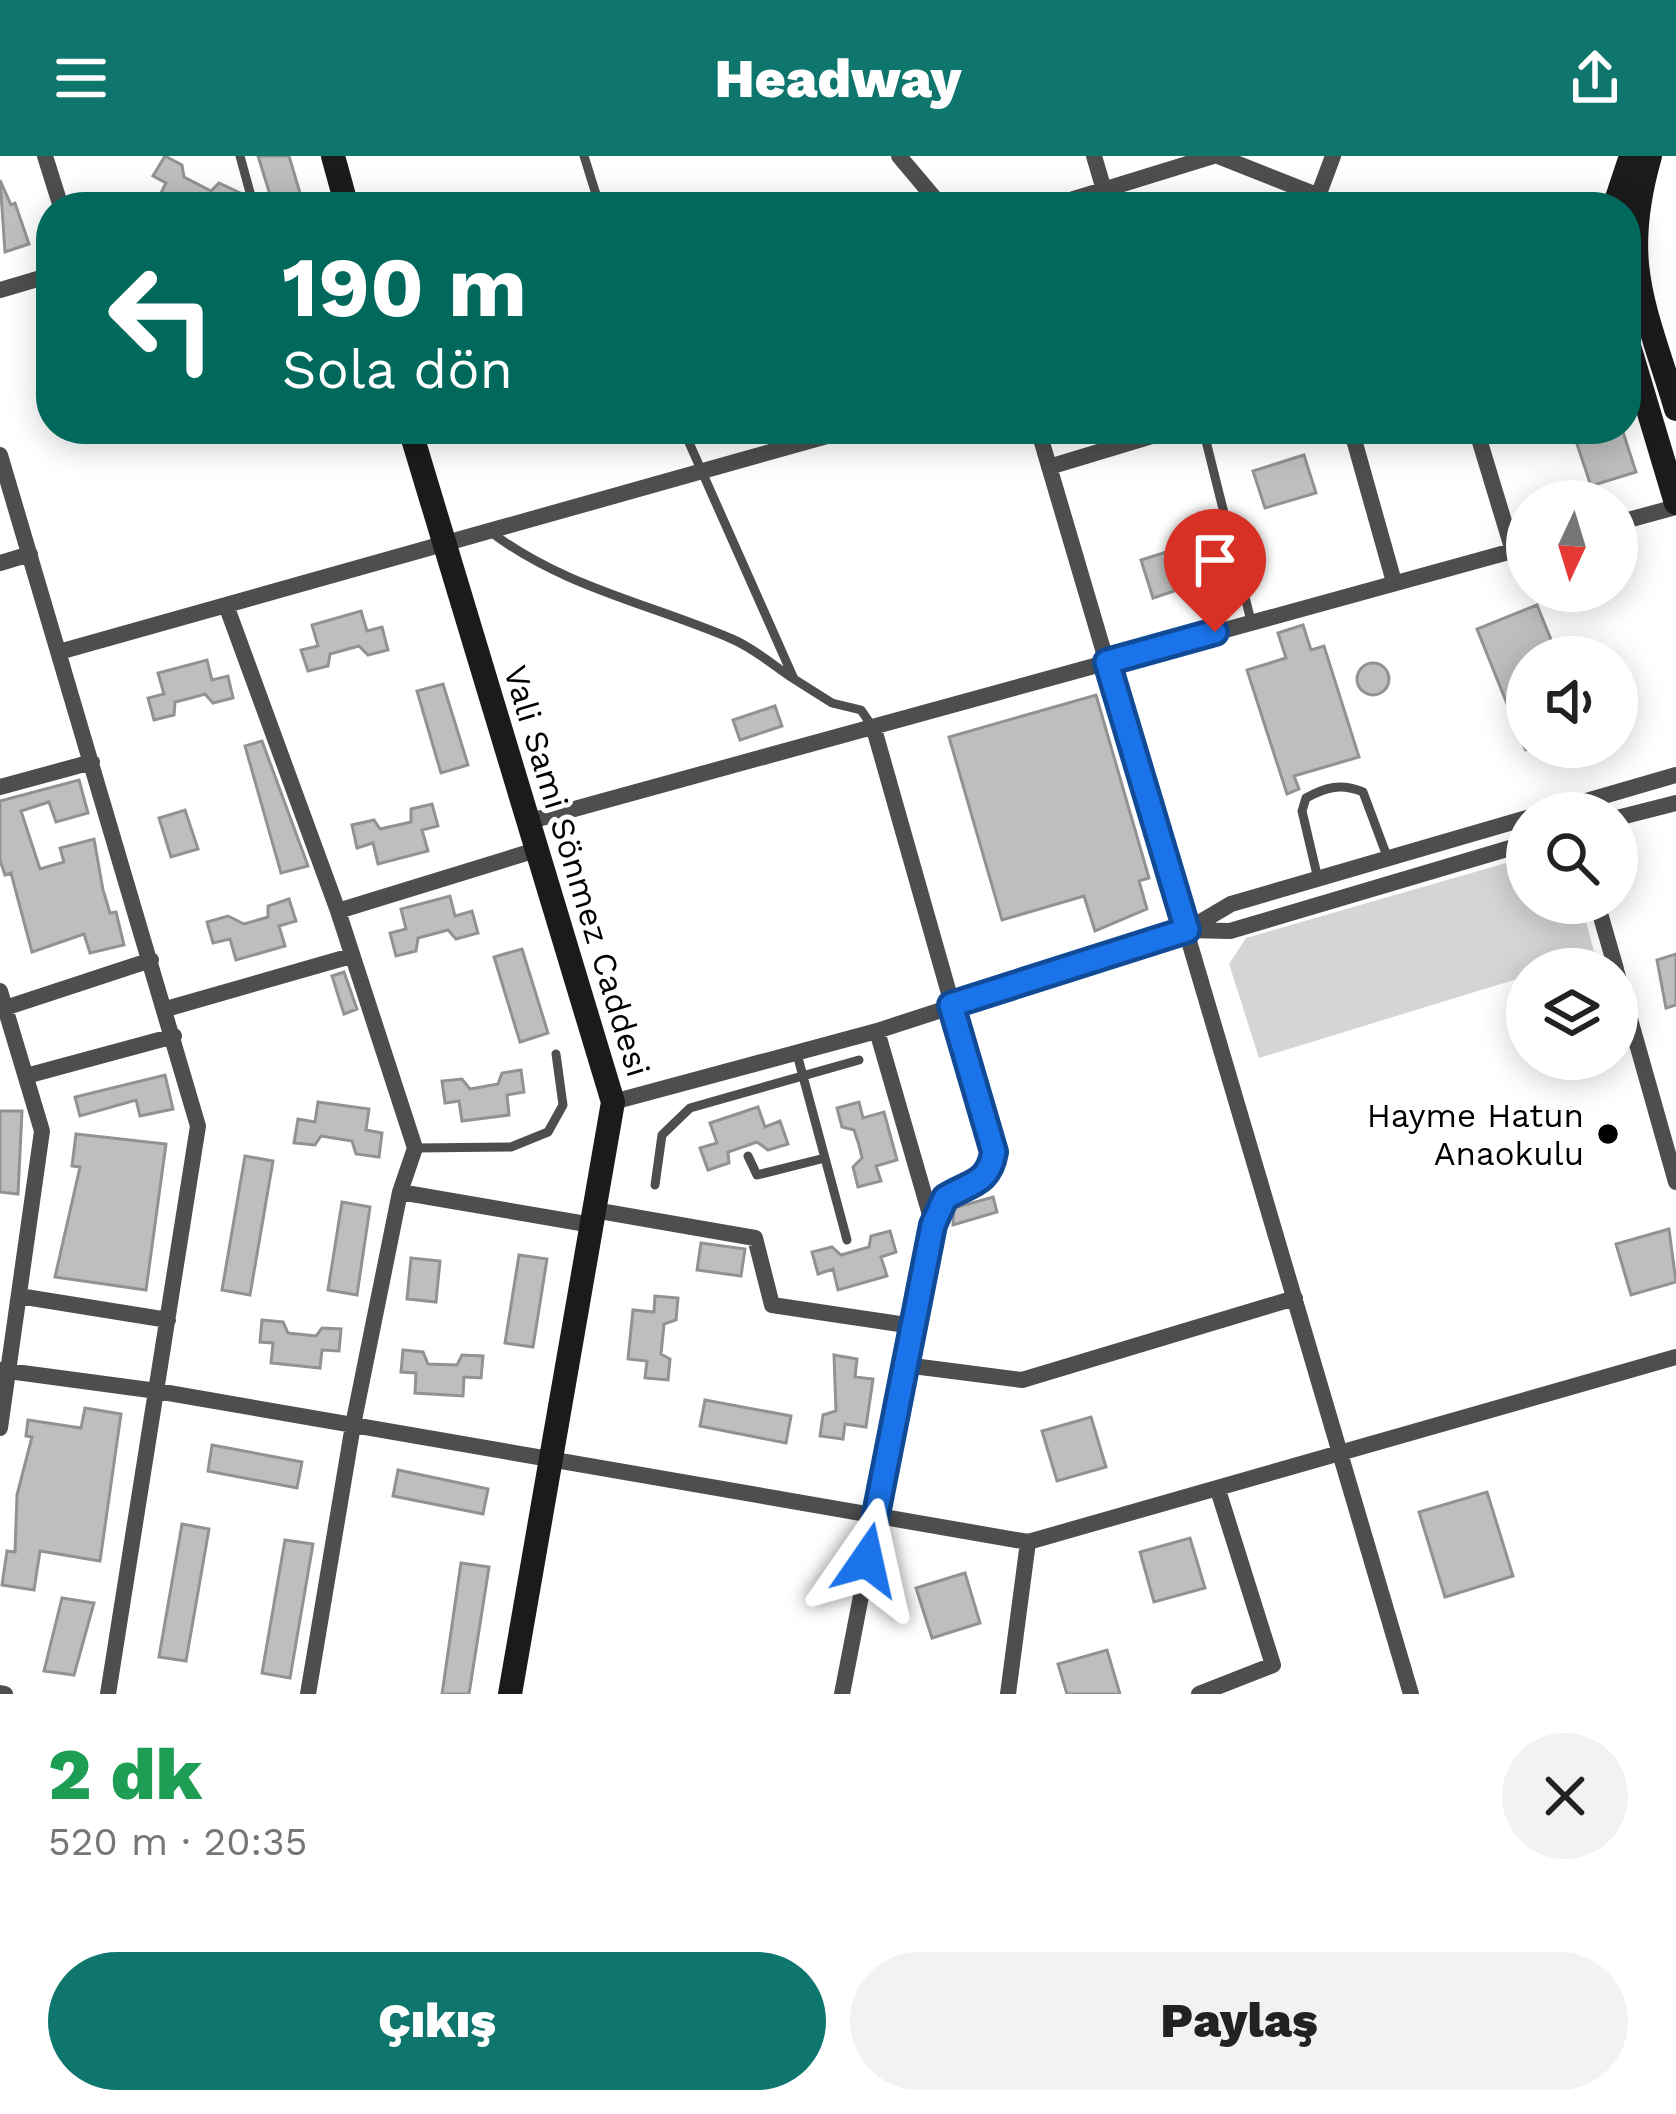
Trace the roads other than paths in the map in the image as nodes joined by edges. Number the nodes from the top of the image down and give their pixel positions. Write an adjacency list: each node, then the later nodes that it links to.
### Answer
1 (44, 156): 11 (street)
2 (240, 156): 12 (lane)
3 (333, 156): 13 (main road)
4 (584, 156): 14 (lane)
5 (899, 156): 15 (street)
6 (1094, 156): 16 (street)
7 (1215, 156): 17 (street); 18 (street)
8 (1333, 156): 19 (street)
9 (1631, 156): 20 (main road)
10 (1650, 156): 21 (main road)
11 (56, 192)
12 (250, 192)
13 (343, 192)
14 (595, 192)
15 (929, 192)
16 (1104, 192)
17 (1122, 192)
18 (1298, 192)
19 (1319, 192)
20 (1619, 192)
21 (1641, 192)
22 (36, 279): 23 (street)
23 (0, 290)
24 (1641, 292): 26 (main road)
25 (1641, 387): 38 (main road)
26 (1676, 409)
27 (414, 444): 42 (main road, Vali Sami Sönmez Caddesi)
28 (689, 444): 37 (lane)
29 (796, 444): 37 (street)
30 (1042, 444): 36 (street)
31 (1125, 444): 36 (street)
32 (1207, 444): 48 (lane)
33 (1355, 444): 46 (street)
34 (1482, 444): 39 (street)
35 (0, 455): 44 (street)
36 (1049, 467): 50 (street)
37 (700, 470): 41 (street); 51 (lane)
38 (1676, 505): 40 (street)
39 (1506, 511)
40 (1638, 517)
41 (487, 529): 42 (street); 51 (lane)
42 (442, 541): 47 (street); 59 (main road, Vali Sami Sönmez Caddesi)
43 (1506, 553): 46 (street)
44 (30, 554): 45 (street); 49 (street)
45 (0, 563)
46 (1394, 582): 48 (street)
47 (226, 605): 49 (street); 65 (street)
48 (1251, 622): 50 (street)
49 (58, 652): 53 (street)
50 (1107, 662): 52 (street); 66 (street)
51 (794, 679): 52 (lane)
52 (874, 729): 59 (street); 70 (street)
53 (92, 762): 55 (street); 68 (street)
54 (1676, 775): 56 (street)
55 (0, 787)
56 (1618, 792)
57 (1676, 803): 58 (street)
58 (1638, 813)
59 (527, 822): 61 (main road, Vali Sami Sönmez Caddesi)
60 (1506, 824): 63 (street)
61 (536, 850): 65 (street); 80 (main road, Vali Sami Sönmez Caddesi)
62 (1506, 850): 66 (street)
63 (1388, 859): 64 (street); 64 (lane)
64 (1318, 879): 66 (street)
65 (338, 911): 67 (street)
66 (1187, 930): 70 (street); 91 (street)
67 (351, 956): 71 (street); 81 (street)
68 (152, 960): 69 (street); 71 (street)
69 (3, 1000): 78 (street)
70 (951, 1005): 72 (street); 88 (street)
71 (166, 1010): 73 (street)
72 (877, 1030): 75 (street); 88 (street)
73 (174, 1036): 78 (street); 92 (street)
74 (1638, 1046): 84 (street)
75 (796, 1051): 79 (lane); 80 (street)
76 (556, 1054): 81 (lane)
77 (859, 1060): 79 (lane)
78 (26, 1076): 90 (street)
79 (804, 1079): 83 (lane); 85 (lane)
80 (614, 1102): 87 (main road, Vali Sami Sönmez Caddesi)
81 (415, 1148): 86 (street)
82 (748, 1156): 83 (lane)
83 (825, 1158): 89 (lane)
84 (1676, 1182)
85 (655, 1186)
86 (400, 1192): 87 (street); 98 (street)
87 (593, 1217): 93 (street); 101 (main road, Vali Sami Sönmez Caddesi)
88 (933, 1225): 93 (street)
89 (847, 1240)
90 (19, 1296): 92 (street); 96 (street)
91 (1294, 1298): 95 (street); 100 (street)
92 (168, 1319): 97 (street)
93 (913, 1326): 95 (street)
94 (1676, 1357): 100 (street)
95 (905, 1365): 103 (street)
96 (4, 1370): 97 (street); 99 (street)
97 (157, 1391): 98 (street); 105 (street)
98 (353, 1425): 101 (street); 106 (street)
99 (0, 1428)
100 (1341, 1456): 102 (street); 111 (street)
101 (551, 1458): 103 (street); 107 (main road, Vali Sami Sönmez Caddesi)
102 (1218, 1490): 104 (street); 110 (street)
103 (875, 1515): 104 (street); 108 (street)
104 (1028, 1542): 109 (street)
105 (108, 1694)
106 (308, 1694)
107 (510, 1694)
108 (842, 1694)
109 (1008, 1694)
110 (1199, 1694)
111 (1411, 1694)

